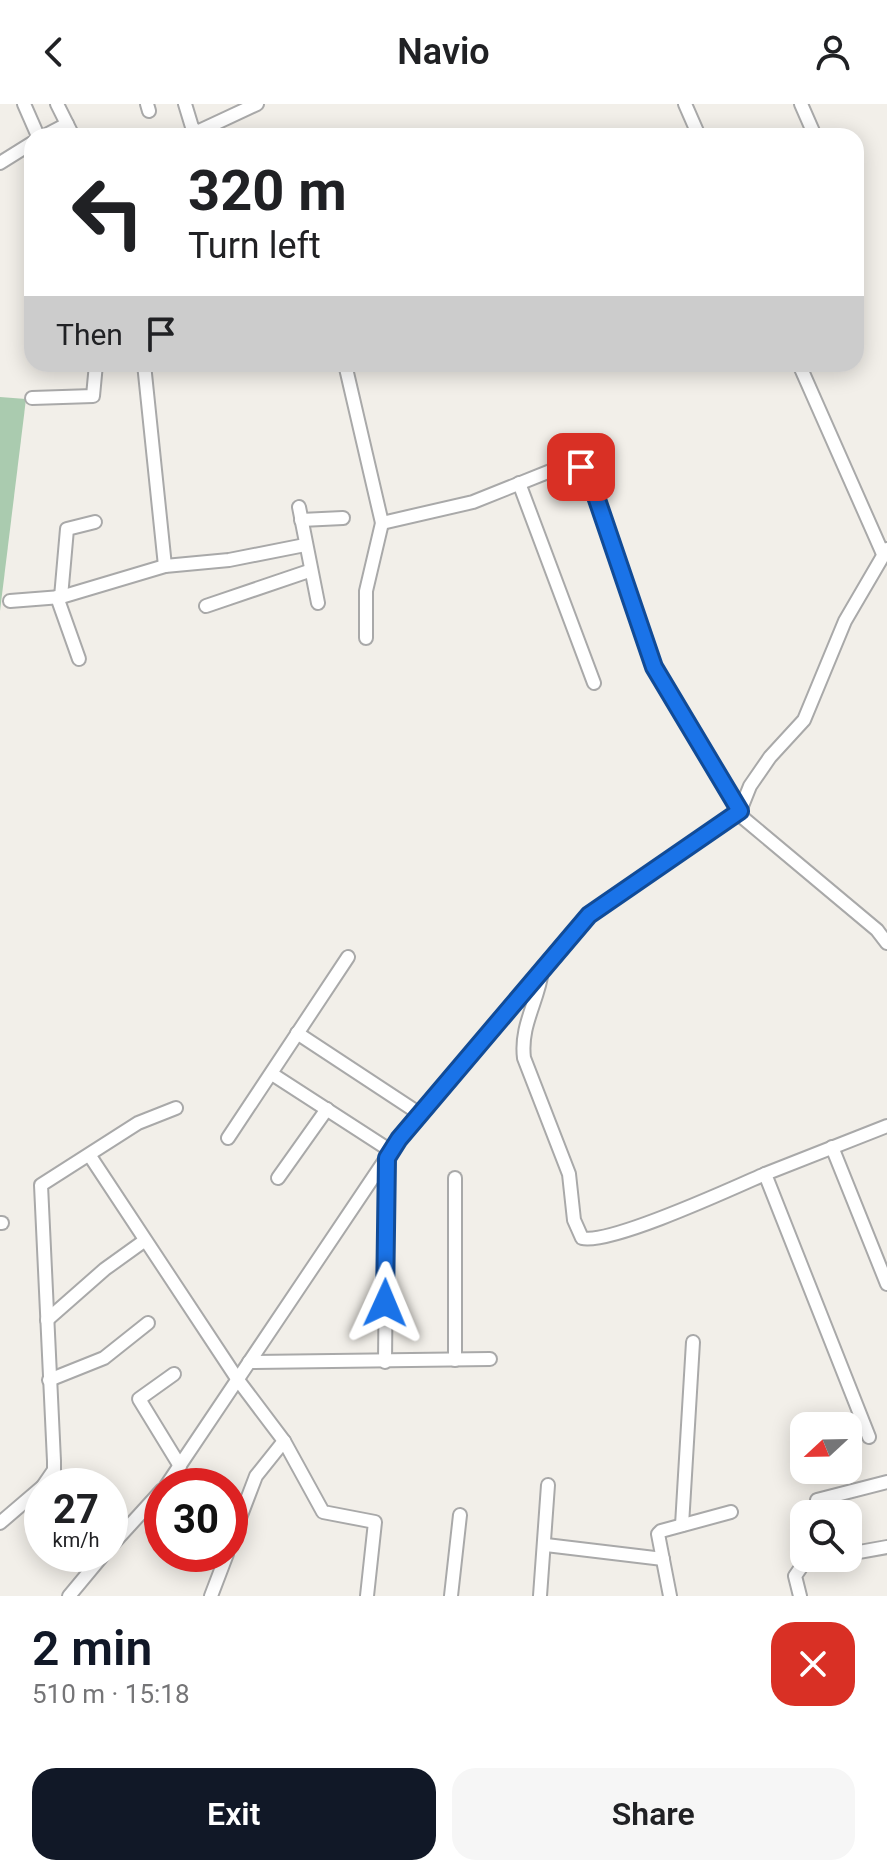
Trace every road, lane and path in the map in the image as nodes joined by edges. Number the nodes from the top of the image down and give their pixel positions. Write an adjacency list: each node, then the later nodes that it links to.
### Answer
1 (24, 104): 7 (street)
2 (57, 104): 8 (street)
3 (185, 104): 9 (street)
4 (257, 104): 10 (street)
5 (685, 104): 11 (street)
6 (801, 104): 12 (street)
7 (34, 128)
8 (69, 128)
9 (193, 128)
10 (218, 128)
11 (696, 128)
12 (812, 128)
13 (24, 148): 14 (street)
14 (0, 163)
15 (95, 372): 19 (street)
16 (145, 372): 28 (street)
17 (347, 372): 25 (street)
18 (803, 372): 27 (street)
19 (32, 398)
20 (519, 483): 25 (street); 36 (street); 37 (street)
21 (299, 507): 23 (street)
22 (343, 518): 23 (street)
23 (301, 520): 26 (street)
24 (95, 522): 30 (street)
25 (382, 523): 34 (street)
26 (305, 545): 28 (street); 29 (street)
27 (885, 552): 37 (street)
28 (165, 566): 30 (street)
29 (309, 571): 32 (street); 33 (street)
30 (59, 597): 31 (street); 35 (street)
31 (10, 601)
32 (318, 603)
33 (206, 606)
34 (366, 638)
35 (79, 659)
36 (594, 683)
37 (740, 811): 38 (street); 41 (street)
38 (882, 932): 39 (street)
39 (887, 943)
40 (348, 957): 42 (street)
41 (542, 971): 46 (street); 52 (street)
42 (297, 1033): 43 (street); 46 (street)
43 (272, 1074): 45 (street); 48 (street)
44 (176, 1108): 51 (street)
45 (327, 1109): 50 (street); 53 (street)
46 (420, 1114): 50 (street)
47 (887, 1126): 49 (street)
48 (228, 1138)
49 (832, 1147): 52 (street); 56 (street)
50 (389, 1154): 62 (street); 63 (street)
51 (90, 1156): 55 (street); 57 (street)
52 (765, 1174): 67 (street)
53 (278, 1178)
54 (455, 1178): 61 (street)
55 (144, 1241): 57 (street); 66 (street)
56 (887, 1284)
57 (47, 1320): 65 (street)
58 (148, 1323): 65 (street)
59 (693, 1342): 80 (street)
60 (490, 1359): 61 (street)
61 (455, 1360): 63 (street)
62 (249, 1362): 63 (street); 66 (street)
63 (385, 1362)
64 (174, 1374): 69 (street)
65 (49, 1380): 70 (street)
66 (238, 1380): 68 (street); 69 (street)
67 (869, 1437)
68 (284, 1441): 73 (street); 91 (street)
69 (180, 1466)
70 (54, 1468)
71 (887, 1482): 74 (street)
72 (548, 1485): 82 (street)
73 (248, 1497)
74 (817, 1500)
75 (24, 1504): 79 (street)
76 (144, 1510): 81 (street)
77 (731, 1512): 80 (street)
78 (460, 1515): 92 (street)
79 (0, 1523)
80 (682, 1525): 85 (street)
81 (128, 1527)
82 (546, 1545): 85 (street); 93 (street)
83 (887, 1547): 84 (street)
84 (862, 1551)
85 (663, 1559): 94 (street)
86 (89, 1572): 89 (street)
87 (220, 1572): 90 (street)
88 (798, 1572): 95 (street)
89 (69, 1596)
90 (211, 1596)
91 (367, 1596)
92 (451, 1596)
93 (540, 1596)
94 (670, 1596)
95 (800, 1596)

